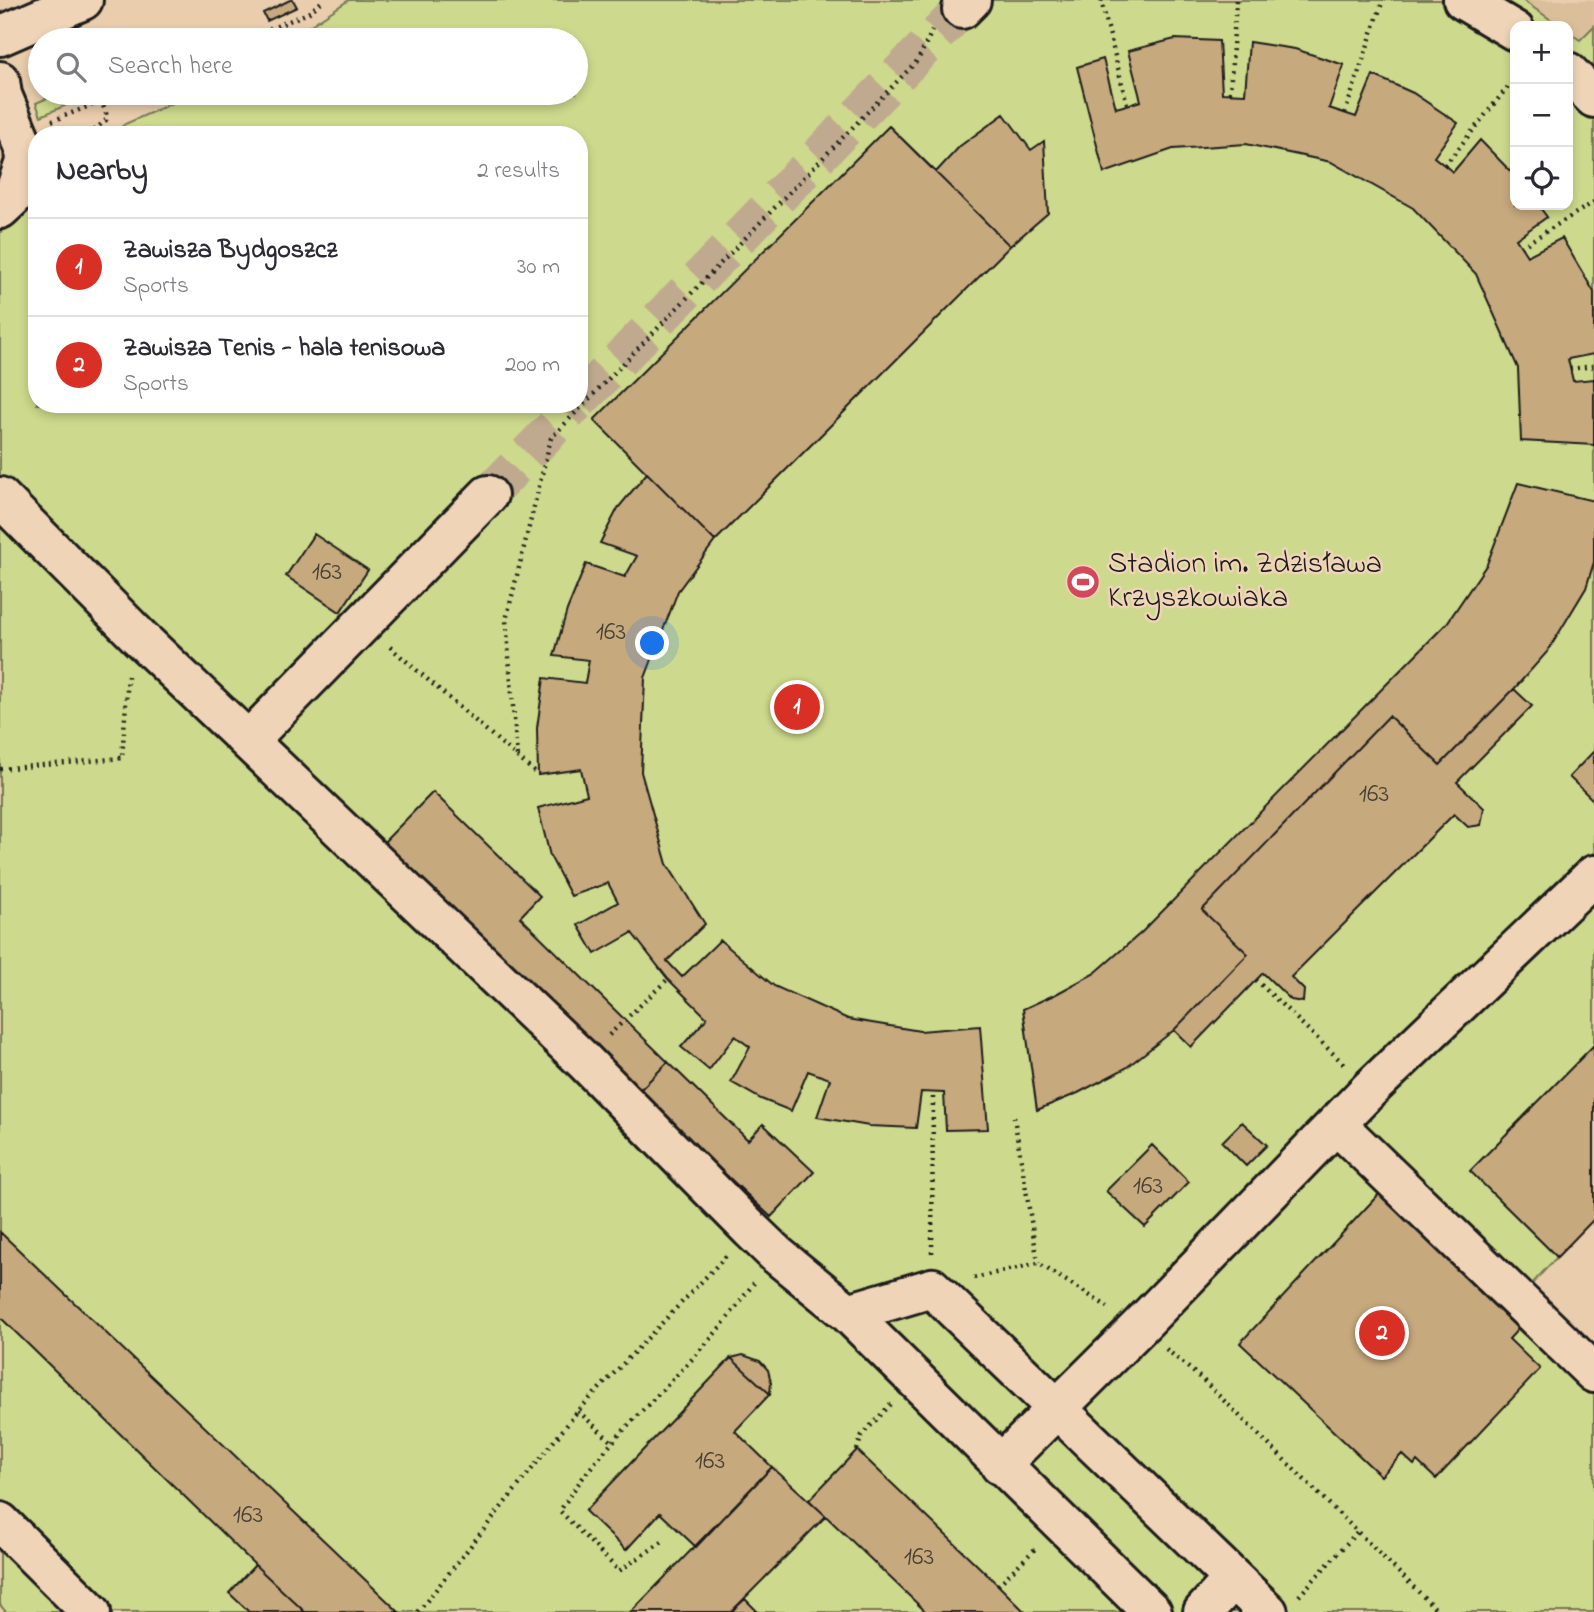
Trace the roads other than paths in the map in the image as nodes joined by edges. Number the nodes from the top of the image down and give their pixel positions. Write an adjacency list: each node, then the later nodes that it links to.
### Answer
1 (83, 0): 4 (main road)
2 (1463, 0): 3 (main road)
3 (1510, 28)
4 (0, 36)
5 (1573, 77): 7 (main road)
6 (1, 90): 8 (main road)
7 (1594, 97)
8 (0, 209)
9 (488, 495): 11 (main road)
10 (0, 497): 11 (main road)
11 (249, 740): 14 (main road)
12 (1594, 875): 13 (main road)
13 (1336, 1124): 15 (main road); 16 (main road)
14 (848, 1313): 16 (main road); 17 (main road)
15 (1594, 1373)
16 (1057, 1408): 17 (main road); 19 (main road)
17 (1000, 1465): 22 (main road)
18 (0, 1521): 21 (main road)
19 (1233, 1579): 20 (main road); 23 (main road)
20 (1281, 1607)
21 (91, 1612)
22 (1152, 1612)
23 (1203, 1612)

